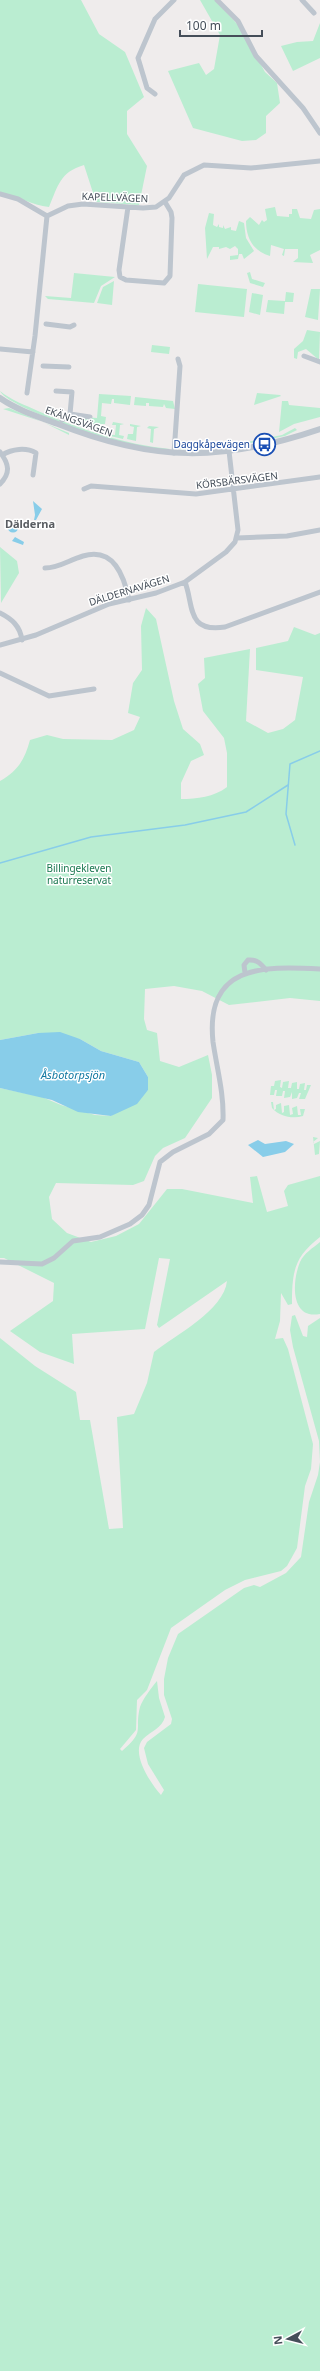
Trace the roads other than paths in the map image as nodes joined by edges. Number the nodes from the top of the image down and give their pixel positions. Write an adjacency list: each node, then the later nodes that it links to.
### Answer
1 (174, 0): 5 (street)
2 (217, 0): 6 (street)
3 (302, 0): 4 (street)
4 (314, 13)
5 (155, 94)
6 (320, 134)
7 (320, 161): 9 (street)
8 (0, 194): 11 (street)
9 (165, 202): 10 (street, KAPELLVÄGEN); 10 (street)
10 (128, 207): 11 (street, KAPELLVÄGEN)
11 (46, 216): 15 (street)
12 (46, 324): 13 (street)
13 (74, 325)
14 (0, 349): 15 (street)
15 (33, 352): 22 (street)
16 (304, 356): 18 (street)
17 (178, 359): 30 (street)
18 (320, 362)
19 (44, 366): 20 (street)
20 (69, 367)
21 (56, 391): 24 (street)
22 (27, 393)
23 (1, 400): 30 (street, EKÄNGSVÄGEN)
24 (70, 414): 25 (street); 26 (street)
25 (90, 417)
26 (62, 420)
27 (320, 428): 28 (street, EKÄNGSVÄGEN)
28 (229, 451): 30 (street, EKÄNGSVÄGEN); 35 (street)
29 (1, 453): 31 (street); 33 (street)
30 (174, 453)
31 (33, 476)
32 (320, 477): 35 (street, KÖRSBÄRSVÄGEN)
33 (0, 484)
34 (84, 489): 35 (street, KÖRSBÄRSVÄGEN)
35 (235, 490): 37 (street)
36 (320, 530): 37 (street)
37 (237, 538): 39 (street, DÄLDERNAVÄGEN)
38 (45, 568): 41 (street)
39 (185, 582): 40 (street); 41 (street, DÄLDERNAVÄGEN)
40 (320, 592)
41 (129, 600): 43 (street, DÄLDERNAVÄGEN)
42 (0, 613): 43 (street)
43 (22, 640): 44 (street, DÄLDERNAVÄGEN)
44 (0, 645)
45 (0, 673): 46 (street)
46 (94, 689)
47 (320, 969): 48 (street)
48 (266, 970): 49 (street); 49 (street)
49 (245, 974): 50 (street)
50 (0, 1262)

